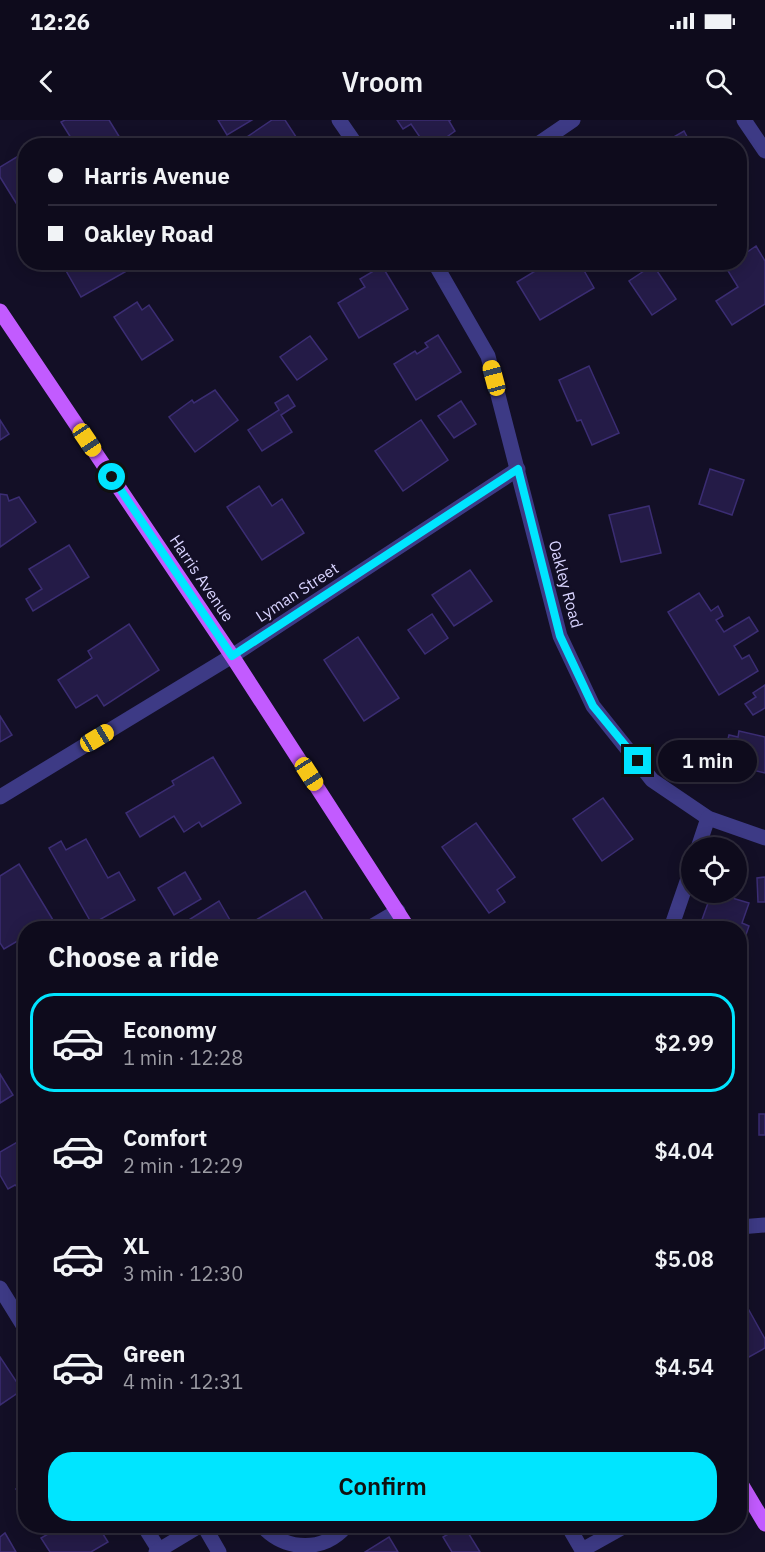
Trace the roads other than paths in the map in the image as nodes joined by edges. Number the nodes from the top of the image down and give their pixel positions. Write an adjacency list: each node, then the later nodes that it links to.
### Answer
1 (339, 120): 4 (street)
2 (573, 120): 5 (street)
3 (744, 120): 6 (street)
4 (351, 138)
5 (547, 138)
6 (765, 151)
7 (439, 270): 9 (street, Oakley Road)
8 (0, 312): 10 (main road, Harris Avenue)
9 (518, 469): 10 (street, Lyman Street); 12 (street, Oakley Road)
10 (232, 656): 11 (street, Lyman Street); 16 (main road, Harris Avenue)
11 (0, 797)
12 (708, 818): 13 (street); 14 (street, Oakley Road)
13 (702, 837)
14 (765, 838)
15 (681, 899): 19 (street)
16 (398, 911): 17 (street); 18 (main road, Harris Avenue)
17 (381, 921)
18 (404, 921)
19 (673, 921)
20 (765, 1226): 21 (street)
21 (747, 1227)
22 (0, 1288): 23 (street)
23 (18, 1317)
24 (747, 1494): 25 (main road)
25 (765, 1524)
26 (148, 1533): 33 (street)
27 (187, 1533): 33 (street)
28 (208, 1533): 34 (street)
29 (268, 1533): 30 (street)
30 (339, 1533)
31 (572, 1533): 32 (street)
32 (612, 1533)
33 (157, 1551)
34 (219, 1552)

